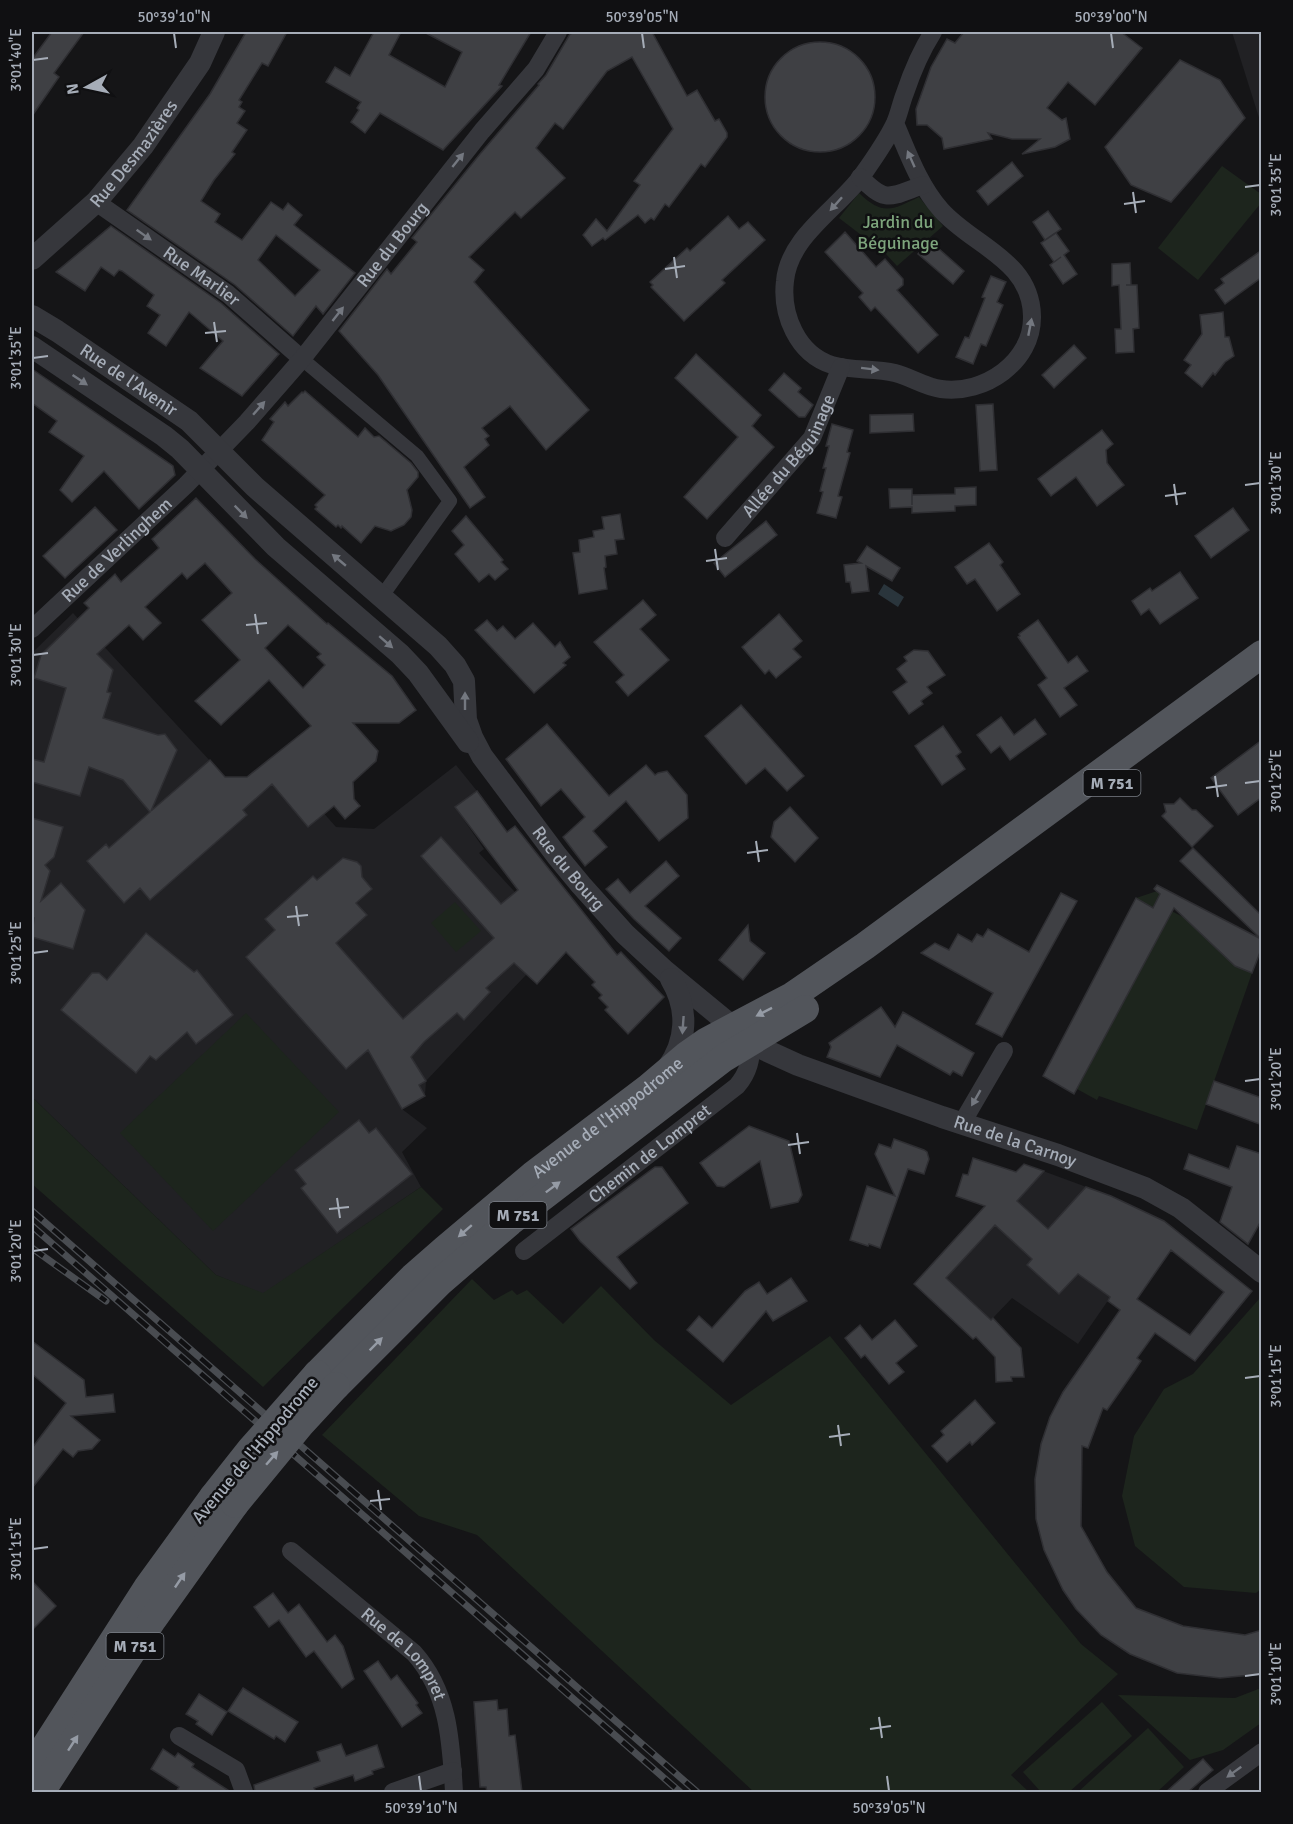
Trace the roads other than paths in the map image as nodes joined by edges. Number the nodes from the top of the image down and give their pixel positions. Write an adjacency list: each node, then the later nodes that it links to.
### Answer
1 (214, 32): 7 (street, Rue Desmazières)
2 (558, 32): 11 (street, Rue du Bourg, one-way to 2)
3 (933, 32): 4 (street, Allée du Béguinage)
4 (895, 123): 5 (street, Allée du Béguinage); 6 (street, Allée du Béguinage, one-way to 4)
5 (860, 177): 6 (street); 12 (street, Allée du Béguinage, one-way to 12)
6 (923, 184): 12 (street, Allée du Béguinage, one-way to 6)
7 (96, 202): 8 (street, Rue Desmazières); 11 (street, Rue Marlier, one-way to 11)
8 (32, 258)
9 (32, 316): 13 (street, Rue de l'Avenir)
10 (32, 347): 14 (street, Rue de l'Avenir, one-way to 14)
11 (302, 359): 13 (street, Rue du Bourg, one-way to 11); 16 (street)
12 (842, 367): 15 (street, Allée du Béguinage)
13 (219, 451): 14 (street, Rue du Bourg); 16 (street, Rue du Bourg, one-way to 13)
14 (200, 470): 17 (street, Rue de Verlinghem); 20 (street, Rue du Bourg, one-way to 20)
15 (724, 538)
16 (382, 596): 20 (street, Rue du Bourg, one-way to 16)
17 (32, 629)
18 (1262, 654): 22 (main road, Avenue de l'Hippodrome / M 751, one-way to 22)
19 (1262, 673): 22 (main road, Avenue de l'Hippodrome / M 751)
20 (482, 756): 21 (street, Rue du Bourg)
21 (665, 971): 22 (street, Rue du Bourg); 24 (street, Rue du Bourg, one-way to 24)
22 (742, 1034): 24 (main road, Avenue de l'Hippodrome / M 751); 25 (street, Rue de la Carnoy); 26 (street, Chemin de Lompret); 28 (main road, Avenue de l'Hippodrome / M 751, one-way to 22)
23 (1004, 1051): 25 (street, one-way to 25)
24 (660, 1078): 28 (main road, Avenue de l'Hippodrome / M 751, one-way to 28)
25 (962, 1123): 27 (street, Rue de la Carnoy)
26 (524, 1251)
27 (1262, 1272)
28 (326, 1380): 29 (main road, Avenue de l'Hippodrome / M 751, bridge)
29 (224, 1501): 33 (main road, Avenue de l'Hippodrome / M 751); 35 (main road, Avenue de l'Hippodrome / M 751, one-way to 29)
30 (291, 1551): 34 (street, Rue de Lompret)
31 (179, 1736): 36 (street)
32 (1262, 1752): 39 (street, one-way to 39)
33 (32, 1767)
34 (453, 1771): 37 (street); 38 (street, Rue de Lompret)
35 (41, 1792)
36 (244, 1792)
37 (393, 1792)
38 (454, 1792)
39 (1207, 1792)

